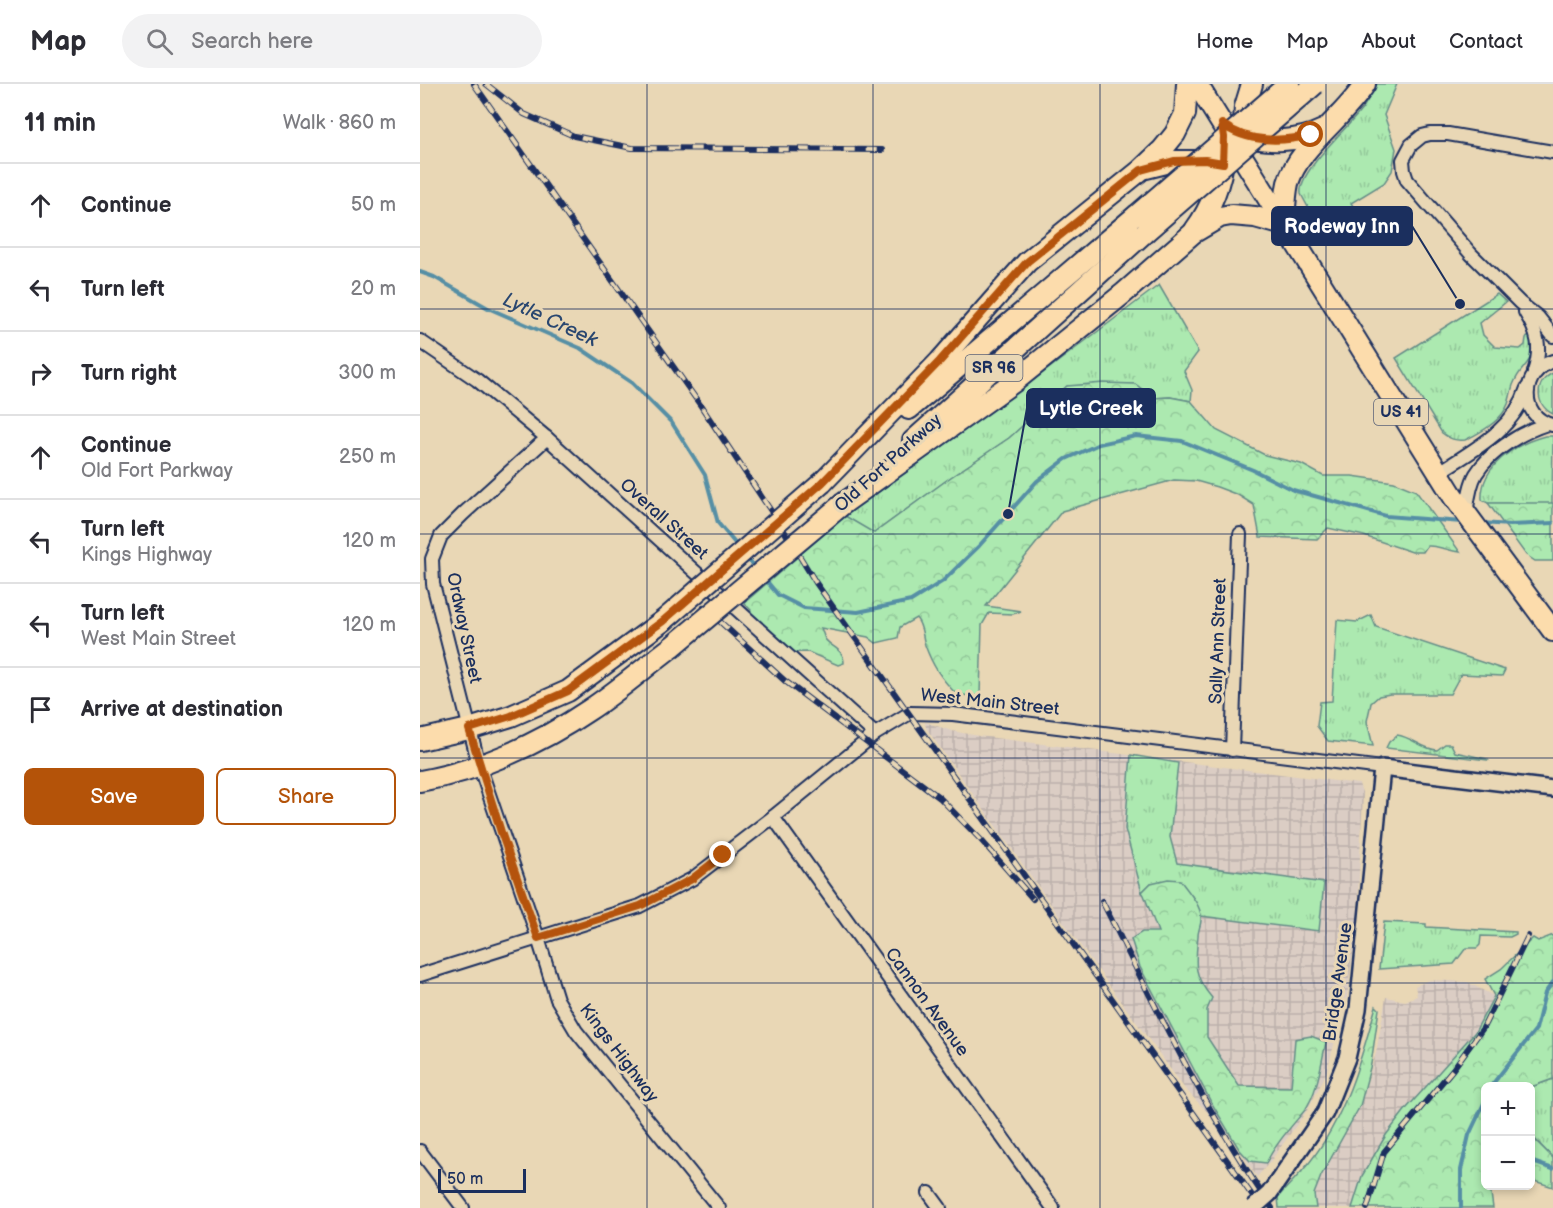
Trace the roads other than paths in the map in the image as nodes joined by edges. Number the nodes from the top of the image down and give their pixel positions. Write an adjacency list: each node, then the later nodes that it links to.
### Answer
1 (1187, 84): 12 (main road)
2 (1197, 84): 7 (main road, US 41)
3 (1252, 84): 9 (main road)
4 (1289, 84): 14 (main road, SR 96, bridge)
5 (1315, 84): 14 (main road, Old Fort Parkway / SR 96, bridge)
6 (1365, 84): 8 (main road)
7 (1222, 124): 9 (main road); 11 (main road); 13 (main road, US 41)
8 (1323, 130): 9 (main road); 15 (main road)
9 (1243, 136): 13 (main road)
10 (1553, 152): 17 (street)
11 (1223, 163): 12 (main road); 13 (main road); 16 (main road)
12 (1141, 170): 26 (main road)
13 (1254, 176): 15 (main road, US 41)
14 (1141, 224): 26 (main road, Old Fort Parkway / SR 96); 27 (main road, Old Fort Parkway / SR 96)
15 (1284, 225): 16 (main road); 25 (main road, US 41)
16 (1193, 233): 27 (main road)
17 (1520, 303): 18 (street); 21 (street)
18 (1553, 336)
19 (420, 341): 24 (street, Overall Street)
20 (1553, 361): 21 (street)
21 (1534, 372): 22 (street)
22 (1527, 388): 23 (street); 25 (street)
23 (1550, 425): 28 (street)
24 (547, 438): 31 (street, Ordway Street); 32 (street, Overall Street)
25 (1438, 473): 28 (main road, US 41)
26 (822, 483): 31 (main road, Old Fort Parkway / SR 96, bridge)
27 (844, 502): 35 (main road, Old Fort Parkway / SR 96, bridge)
28 (1466, 515): 30 (main road, US 41)
29 (1239, 534): 34 (street, Sally Ann Street)
30 (1553, 631)
31 (469, 729): 33 (main road, Old Fort Parkway / SR 96); 35 (street, Kings Highway)
32 (874, 734): 34 (street, West Main Street); 39 (street, West Main Street)
33 (420, 740)
34 (1232, 750): 36 (street, West Main Street)
35 (479, 765): 37 (main road, Old Fort Parkway / SR 96); 40 (street, Kings Highway)
36 (1382, 768): 38 (street, West Main Street); 48 (street, Bridge Avenue, bridge)
37 (420, 781)
38 (1553, 789)
39 (773, 817): 40 (street, West Main Street); 47 (street, Cannon Avenue)
40 (538, 938): 41 (street, West Main Street); 45 (street, Kings Highway)
41 (420, 975)
42 (420, 1151): 44 (street)
43 (929, 1193): 46 (street)
44 (460, 1207)
45 (719, 1208)
46 (940, 1208)
47 (1053, 1208)
48 (1253, 1208)

